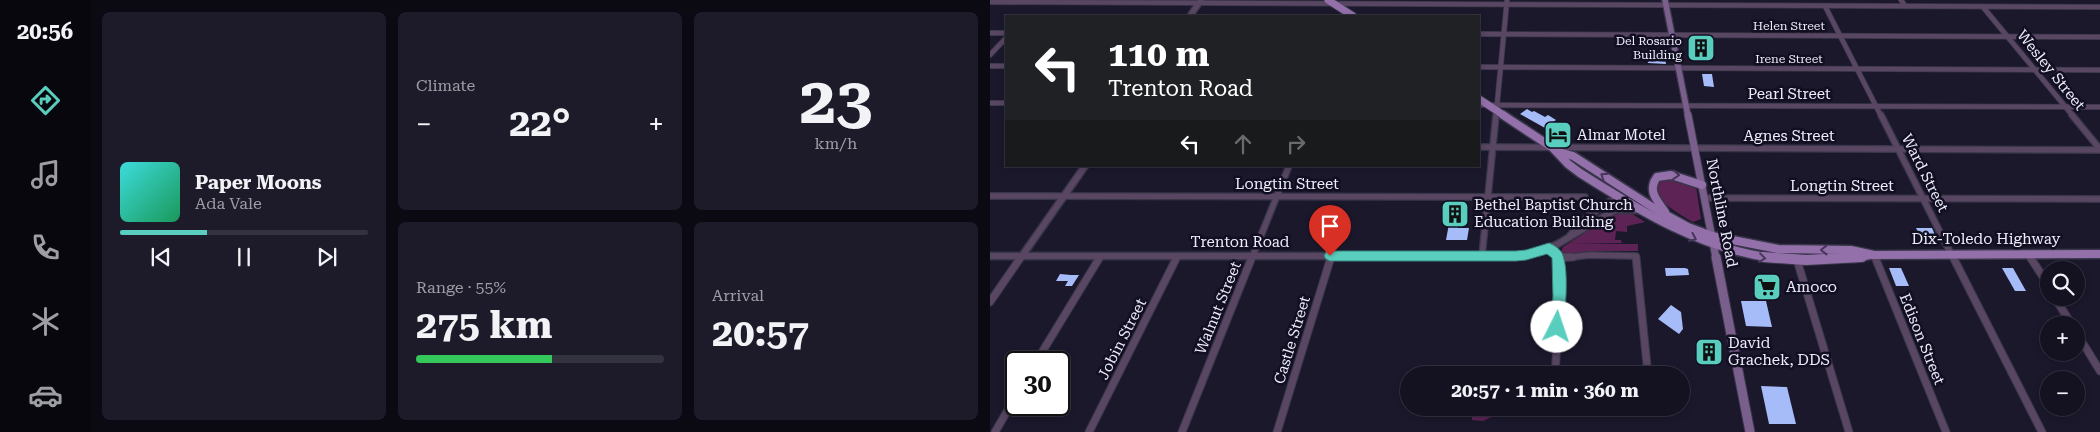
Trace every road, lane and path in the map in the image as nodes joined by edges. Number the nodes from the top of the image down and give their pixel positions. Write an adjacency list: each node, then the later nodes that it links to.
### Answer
1 (1901, 0): 11 (street)
2 (2050, 0): 13 (street)
3 (1044, 1): 4 (street); 6 (street)
4 (1201, 1): 5 (street); 15 (street)
5 (1330, 1): 7 (street); 16 (main road)
6 (990, 2)
7 (1354, 2): 8 (street)
8 (1507, 2): 9 (street); 20 (street)
9 (1665, 2): 10 (street); 21 (main road, Northline Road)
10 (1825, 6): 11 (street); 22 (street, Ward Street)
11 (1905, 6): 12 (street)
12 (1984, 7): 13 (street); 23 (street, Wesley Street)
13 (2057, 7): 14 (street)
14 (2100, 7)
15 (1191, 15)
16 (1351, 15)
17 (990, 33): 18 (street)
18 (1005, 33)
19 (1480, 34): 20 (street, Helen Street)
20 (1504, 35): 21 (street, Helen Street); 30 (street)
21 (1672, 35): 22 (street, Helen Street); 31 (main road, Northline Road)
22 (1841, 36): 23 (street, Helen Street); 32 (street, Ward Street)
23 (2008, 37): 24 (street, Helen Street); 33 (street, Wesley Street)
24 (2100, 37)
25 (1005, 39): 26 (street)
26 (990, 55)
27 (990, 66): 28 (street)
28 (1005, 66)
29 (1480, 67): 30 (street, Irene Street)
30 (1500, 67): 31 (street, Irene Street); 40 (street)
31 (1679, 68): 32 (street, Irene Street); 39 (main road, Northline Road)
32 (1858, 69): 33 (street, Irene Street); 41 (street, Ward Street)
33 (2035, 69): 34 (street, Irene Street); 42 (street, Wesley Street)
34 (2100, 70)
35 (1480, 100): 40 (main road, Dix-Toledo Highway)
36 (990, 103): 37 (street)
37 (1005, 103)
38 (1480, 105): 40 (street, Pearl Street)
39 (1686, 106): 40 (street, Pearl Street); 41 (street, Pearl Street); 46 (main road, Northline Road)
40 (1493, 107): 45 (street); 48 (main road, Dix-Toledo Highway)
41 (1877, 107): 42 (street, Pearl Street); 47 (street, Ward Street)
42 (2066, 107): 43 (street, Pearl Street); 49 (street, Wesley Street)
43 (2100, 107)
44 (1480, 147): 45 (street, Agnes Street)
45 (1493, 147): 48 (street, Agnes Street); 56 (street)
46 (1694, 148): 47 (street, Agnes Street); 48 (street, Agnes Street); 52 (main road, Northline Road)
47 (1898, 149): 49 (street, Agnes Street); 60 (street, Ward Street)
48 (1556, 150): 58 (main road, Dix-Toledo Highway); 63 (main road, Dix-Toledo Highway, one-way to 48)
49 (2100, 150)
50 (1084, 167): 54 (street)
51 (1289, 167): 55 (street, Walnut Street)
52 (1702, 185): 59 (main road, Northline Road); 64 (main road, one-way to 52)
53 (990, 196): 54 (street, Longtin Street)
54 (1064, 196): 55 (street, Longtin Street); 74 (street)
55 (1277, 196): 56 (street, Longtin Street); 76 (street, Walnut Street)
56 (1488, 196): 57 (street, Longtin Street); 78 (street)
57 (1585, 197)
58 (1620, 197): 62 (main road, Dix-Toledo Highway); 63 (main road); 66 (street, Trenton Road)
59 (1705, 198): 60 (street, Longtin Street); 65 (main road, Northline Road)
60 (1923, 198): 61 (street, Longtin Street); 69 (street, Ward Street)
61 (2100, 199)
62 (1641, 210): 66 (street, Trenton Road); 67 (main road, Dix-Toledo Highway, one-way to 67)
63 (1656, 210): 64 (main road, Dix-Toledo Highway)
64 (1668, 216): 65 (main road, Dix-Toledo Highway)
65 (1712, 236): 67 (main road, Northline Road); 72 (main road, Dix-Toledo Highway, one-way to 65)
66 (1569, 237): 68 (street, Trenton Road)
67 (1715, 247): 81 (main road, Dix-Toledo Highway, one-way to 81); 94 (main road, Northline Road)
68 (1549, 248): 78 (street, Trenton Road); 79 (street)
69 (1951, 254): 70 (main road, Dix-Toledo Highway); 72 (main road, Dix-Toledo Highway); 97 (street, Ward Street)
70 (2028, 254): 71 (main road, Dix-Toledo Highway); 82 (street)
71 (2100, 254)
72 (1873, 255): 81 (main road, Dix-Toledo Highway); 96 (street, Edison Street)
73 (990, 256): 74 (street, Trenton Road)
74 (1022, 256): 80 (street, Trenton Road); 83 (street)
75 (1177, 256): 76 (street, Trenton Road); 80 (street, Trenton Road); 91 (street, Jobin Street)
76 (1253, 256): 77 (street, Trenton Road); 92 (street, Walnut Street)
77 (1330, 256): 78 (street, Trenton Road); 93 (street, Castle Street)
78 (1482, 256)
79 (1558, 256): 86 (street); 87 (street)
80 (1100, 257): 85 (street)
81 (1797, 260): 95 (street)
82 (2040, 272)
83 (990, 302)
84 (2085, 346): 88 (street)
85 (1043, 351)
86 (1556, 366)
87 (1647, 366)
88 (2100, 370)
89 (1005, 415): 90 (street)
90 (995, 432)
91 (1089, 432)
92 (1182, 432)
93 (1277, 432)
94 (1750, 432)
95 (1849, 432)
96 (1946, 432)
97 (2042, 432)

